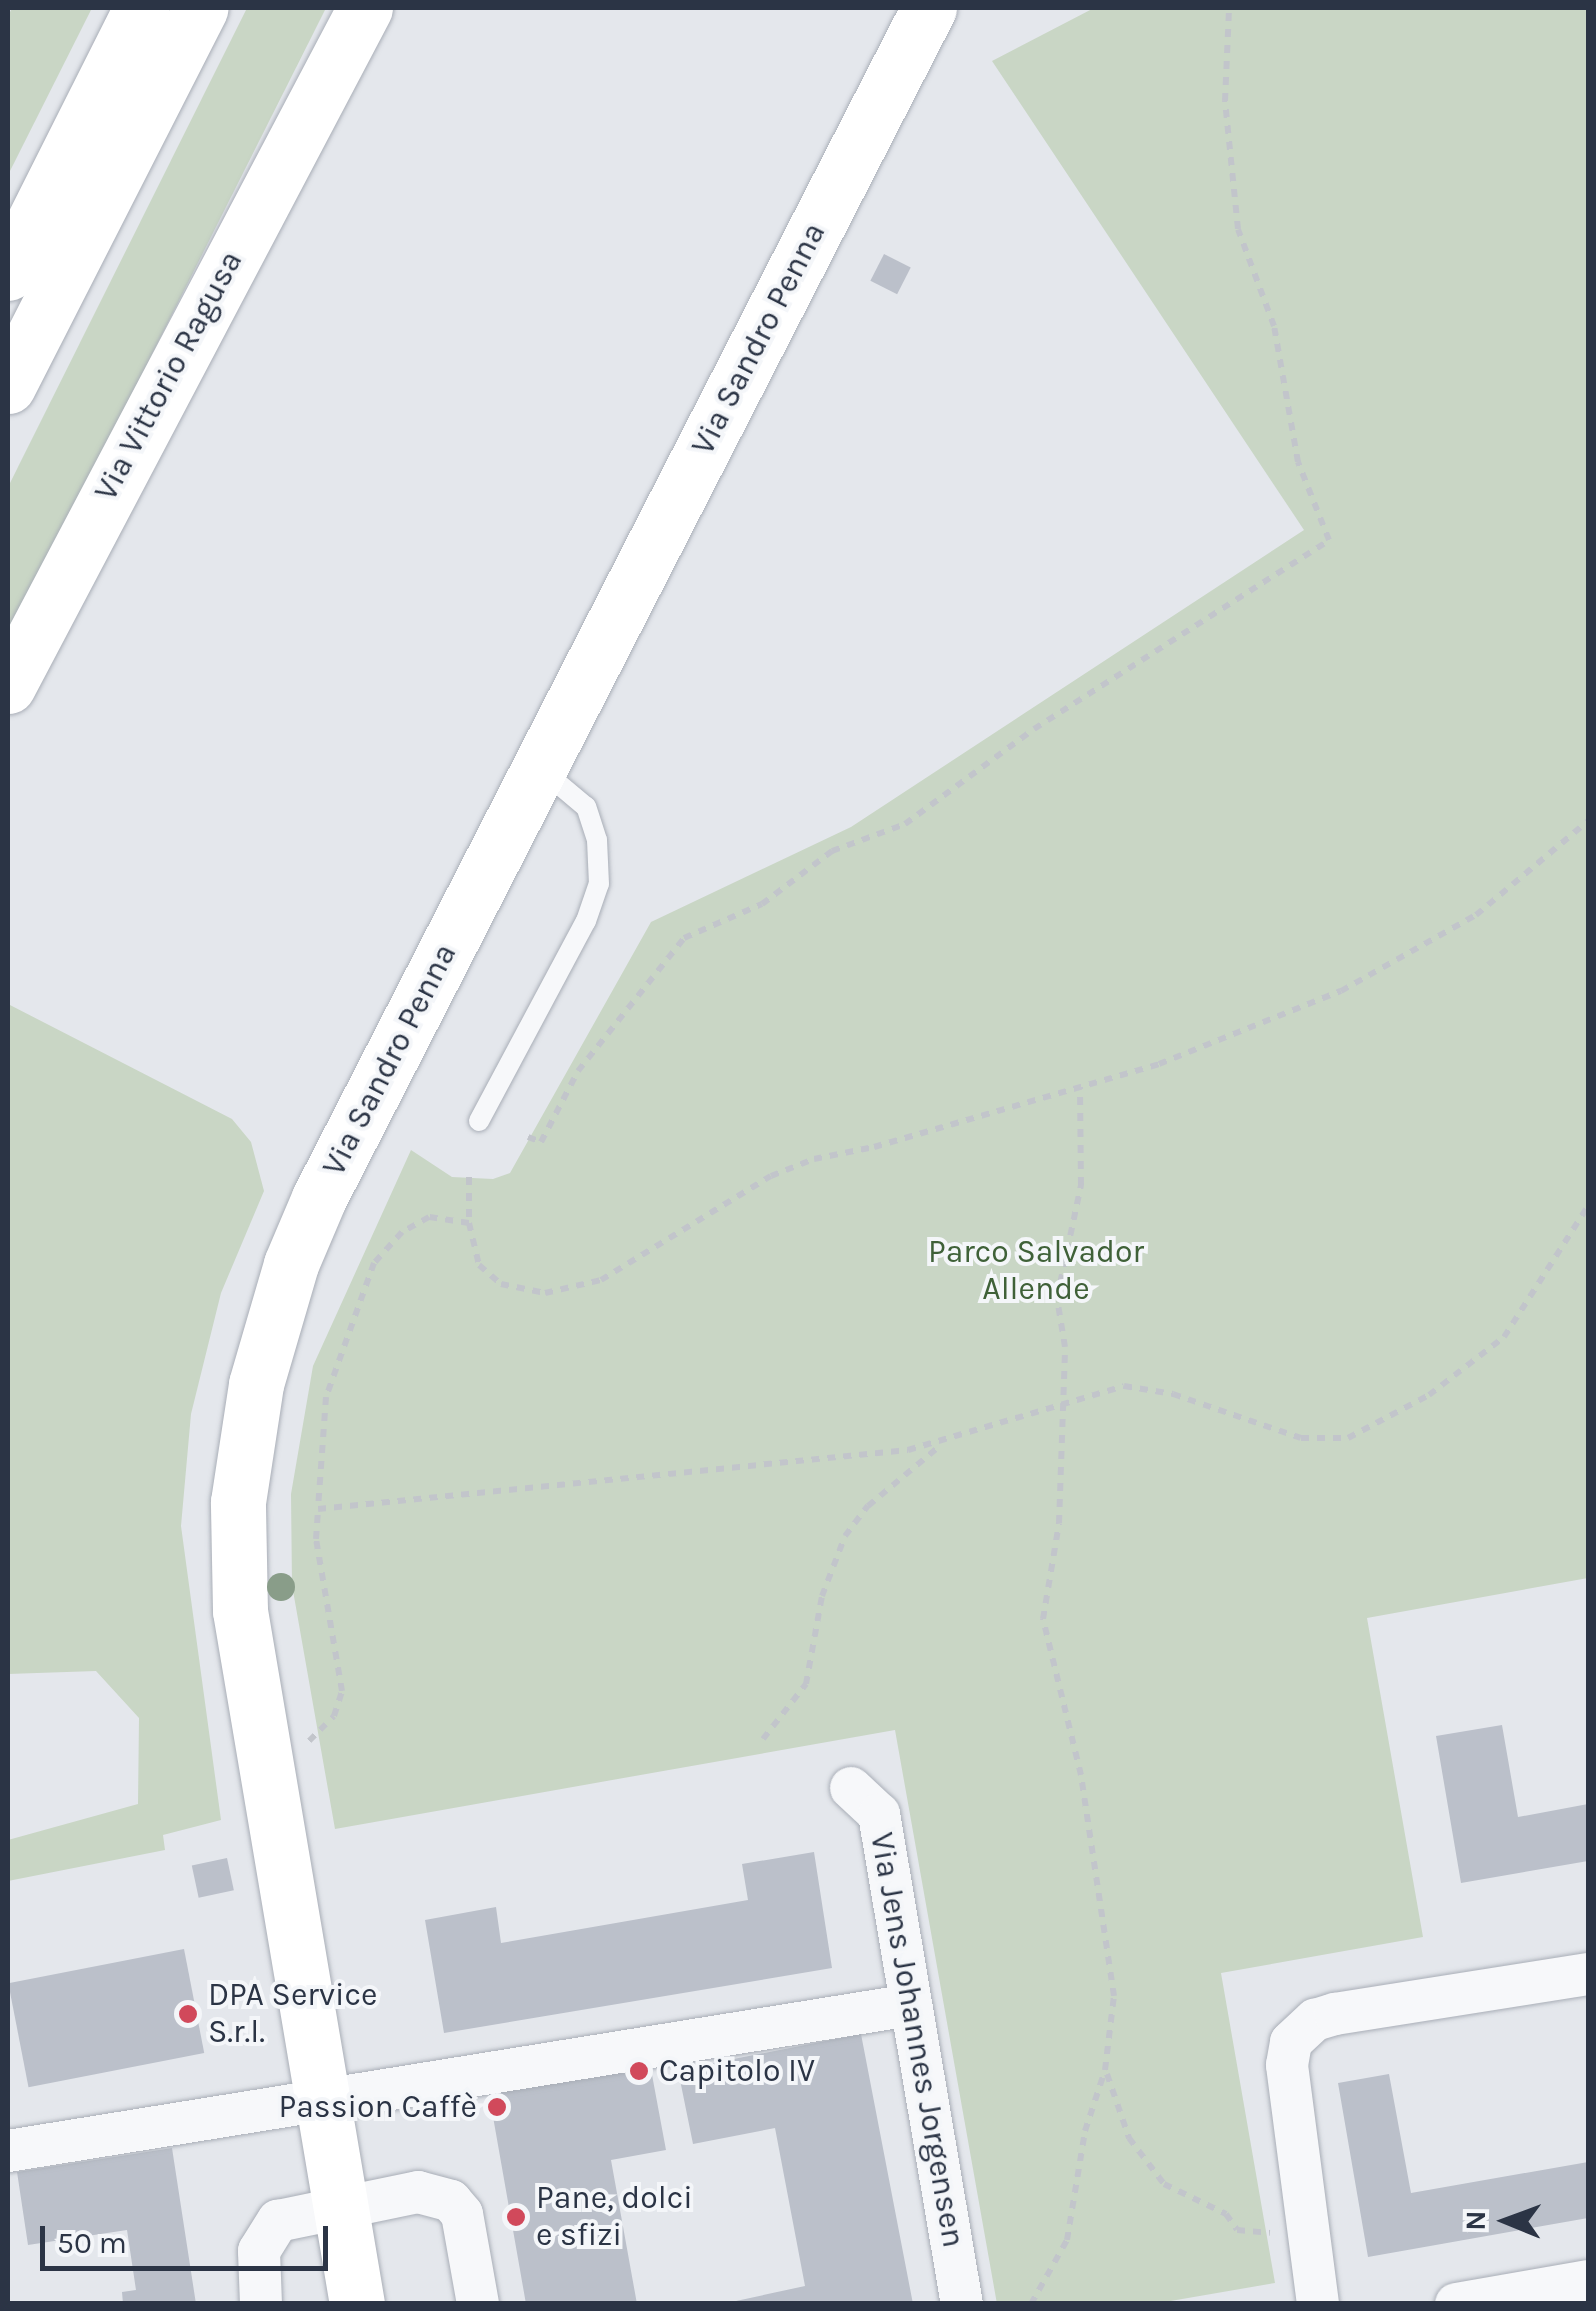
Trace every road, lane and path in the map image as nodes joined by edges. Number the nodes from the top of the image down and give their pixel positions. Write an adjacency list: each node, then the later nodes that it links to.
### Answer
1 (141, 8): 8 (main road)
2 (200, 8): 9 (main road)
3 (365, 8): 7 (main road)
4 (375, 8): 7 (main road)
5 (929, 8): 11 (main road, Via Sandro Penna)
6 (1230, 8): 15 (path)
7 (335, 68): 10 (main road, Via Vittorio Ragusa)
8 (8, 273)
9 (8, 386)
10 (8, 686)
11 (538, 767): 14 (lane); 28 (main road, Via Sandro Penna)
12 (1588, 821): 13 (path)
13 (1080, 1087): 18 (path); 19 (path)
14 (479, 1122)
15 (528, 1137)
16 (469, 1176): 18 (path)
17 (1588, 1206): 19 (path)
18 (469, 1223): 21 (path)
19 (1062, 1404): 20 (path); 27 (path)
20 (946, 1442): 21 (path); 22 (path)
21 (318, 1509): 23 (path)
22 (763, 1739)
23 (309, 1741)
24 (851, 1788): 26 (street, Via Jens Johannes Jorgensen)
25 (1588, 1974): 31 (street)
26 (910, 2004): 28 (street); 37 (street, Via Jens Johannes Jorgensen)
27 (1105, 2070): 31 (path); 38 (path)
28 (323, 2099): 29 (street); 30 (main road, Via Sandro Penna)
29 (8, 2151)
30 (340, 2205): 34 (street); 35 (main road, Via Sandro Penna); 36 (street)
31 (1312, 2230): 33 (street)
32 (1588, 2281): 39 (street)
33 (1325, 2297)
34 (261, 2304)
35 (357, 2304)
36 (478, 2304)
37 (962, 2304)
38 (1030, 2304)
39 (1456, 2304)

